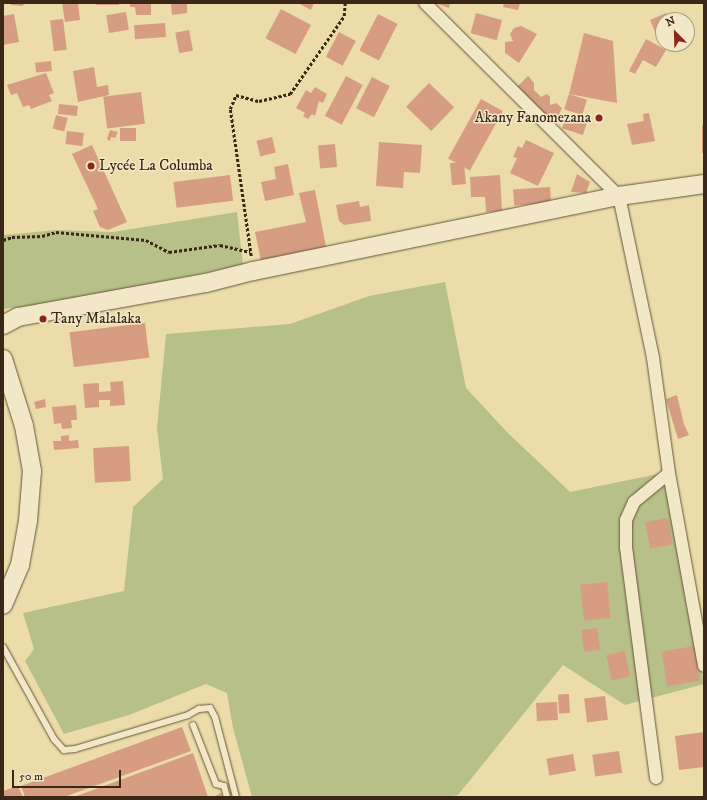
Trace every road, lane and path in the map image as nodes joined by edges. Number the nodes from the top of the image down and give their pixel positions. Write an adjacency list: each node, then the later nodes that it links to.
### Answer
1 (345, 3): 6 (path)
2 (424, 3): 4 (street)
3 (704, 184): 4 (street)
4 (619, 196): 7 (street); 10 (street)
5 (3, 240): 6 (path)
6 (250, 252): 7 (path)
7 (253, 271): 8 (street)
8 (3, 325)
9 (3, 359): 11 (street)
10 (669, 473): 13 (street); 15 (street)
11 (3, 605)
12 (3, 647): 17 (lane)
13 (704, 666)
14 (193, 725): 16 (lane)
15 (656, 778)
16 (227, 797)
17 (236, 797)

